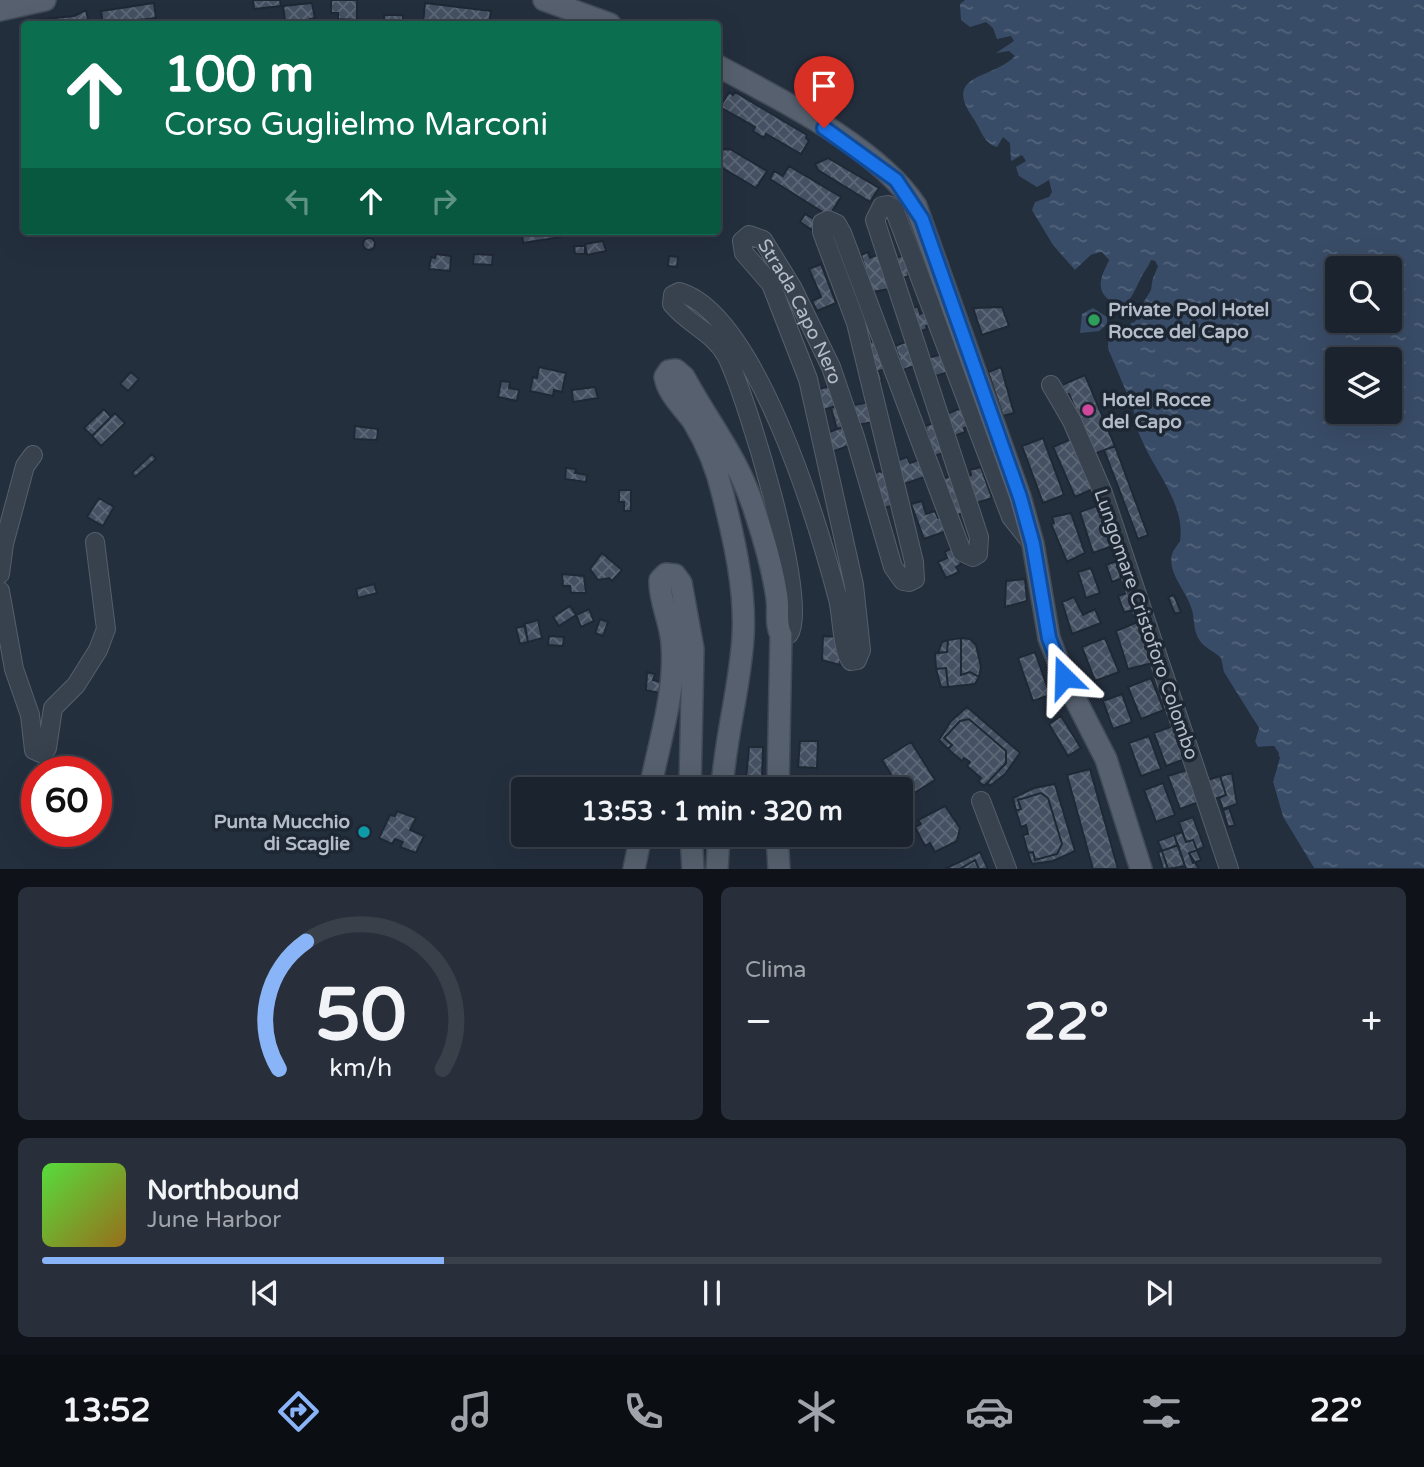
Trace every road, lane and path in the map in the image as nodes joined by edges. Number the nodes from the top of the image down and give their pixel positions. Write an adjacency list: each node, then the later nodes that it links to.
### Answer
1 (45, 0): 3 (main road)
2 (544, 0): 4 (main road)
3 (0, 10)
4 (602, 21)
5 (721, 68): 9 (main road)
6 (1051, 384): 28 (street, Lungomare Cristoforo Colombo)
7 (33, 455): 10 (street)
8 (95, 542): 11 (street)
9 (1033, 544): 12 (street, Strada Capo Nero); 27 (main road)
10 (0, 574)
11 (0, 591)
12 (781, 635): 15 (main road); 16 (main road)
13 (652, 777): 14 (main road)
14 (690, 777)
15 (723, 777)
16 (778, 777)
17 (981, 801): 26 (street)
18 (639, 847): 22 (main road)
19 (692, 847): 23 (main road)
20 (718, 847): 24 (main road)
21 (778, 847): 25 (main road)
22 (634, 869)
23 (693, 869)
24 (717, 869)
25 (779, 869)
26 (1007, 869)
27 (1141, 869)
28 (1229, 869)

